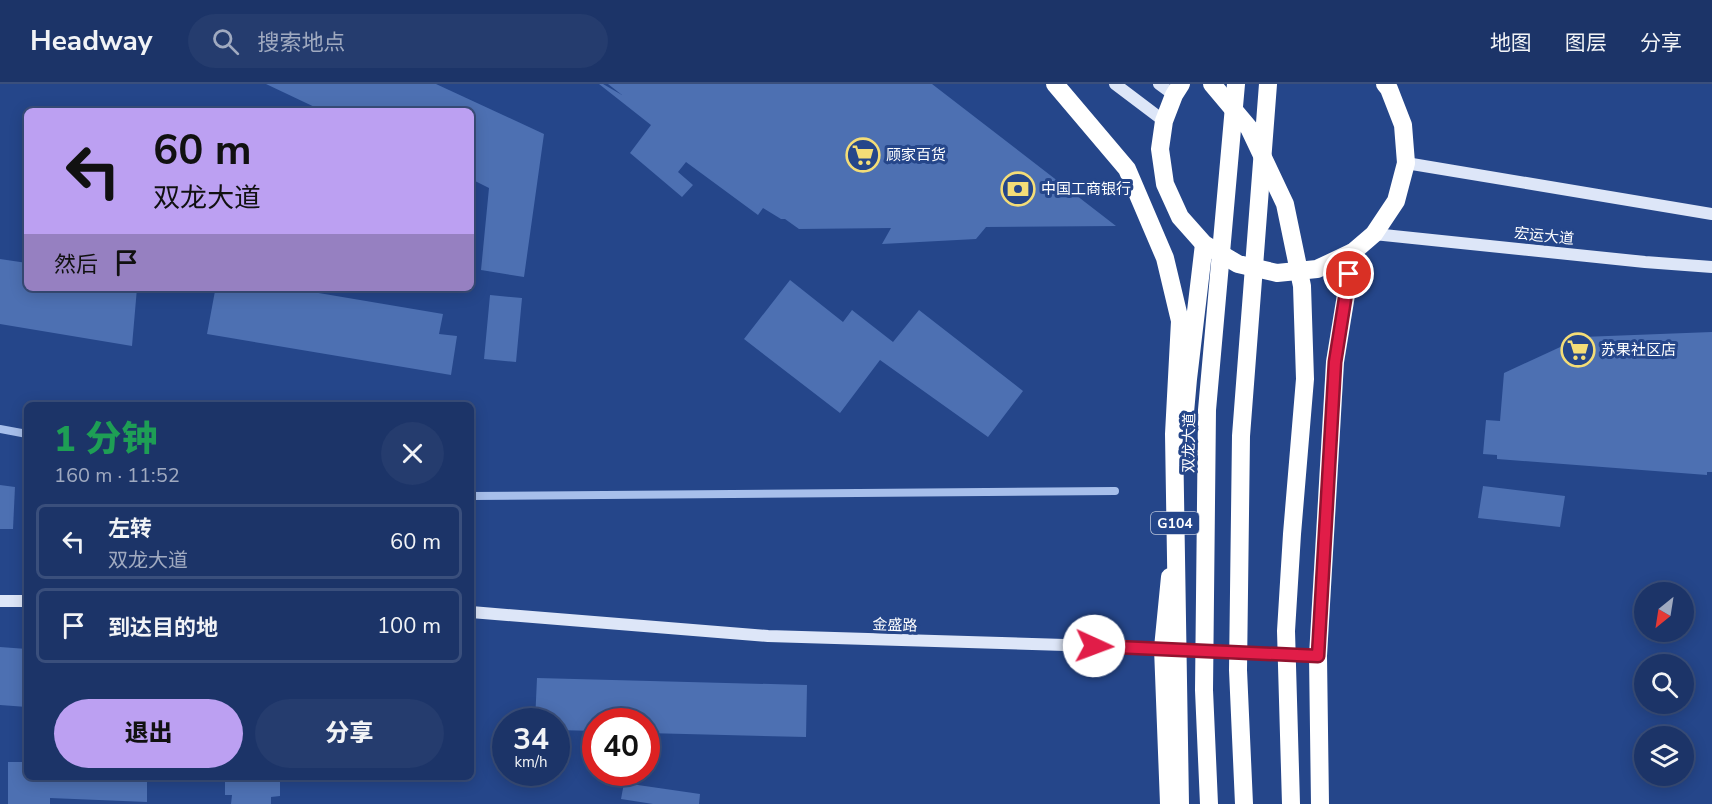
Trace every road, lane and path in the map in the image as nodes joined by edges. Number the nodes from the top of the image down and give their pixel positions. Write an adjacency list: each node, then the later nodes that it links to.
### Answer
1 (1055, 84): 21 (highway, bridge)
2 (1115, 84): 8 (street)
3 (1212, 84): 24 (highway, bridge)
4 (1236, 84): 22 (highway, 双龙大道 / G104, bridge)
5 (1268, 84): 23 (highway, bridge)
6 (1385, 84): 9 (highway)
7 (1171, 88): 8 (highway)
8 (1164, 121): 12 (highway)
9 (1406, 164): 10 (street); 11 (highway)
10 (1712, 214)
11 (1374, 234): 13 (highway); 14 (street, 宏运大道)
12 (1204, 244): 13 (highway); 18 (highway, 双龙大道 / G104)
13 (1353, 252): 19 (highway)
14 (1712, 267)
15 (0, 601): 16 (street)
16 (24, 601)
17 (474, 612): 18 (street, 金盛路)
18 (1163, 648): 19 (street, 金盛路); 20 (highway, 双龙大道 / G104)
19 (1318, 656): 25 (highway)
20 (1169, 804)
21 (1180, 804)
22 (1209, 804)
23 (1245, 804)
24 (1291, 804)
25 (1320, 804)

